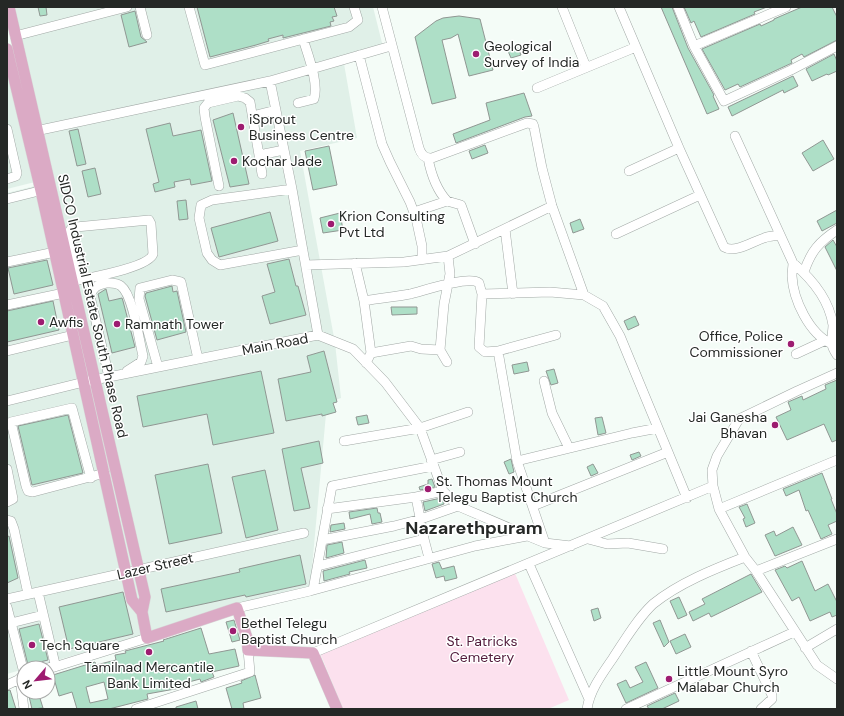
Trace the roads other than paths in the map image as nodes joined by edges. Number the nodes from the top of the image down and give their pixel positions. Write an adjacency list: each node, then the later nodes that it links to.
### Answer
1 (9, 7): 11 (main road, SIDCO Industrial Estate South Phase Road)
2 (127, 7): 11 (street)
3 (140, 7): 12 (street)
4 (189, 7): 13 (street)
5 (354, 7): 13 (street)
6 (382, 7): 14 (street)
7 (562, 7): 20 (street)
8 (620, 7): 17 (street)
9 (678, 7): 15 (street)
10 (786, 7): 15 (street)
11 (15, 36): 28 (main road, SIDCO Industrial Estate South Phase Road)
12 (147, 36)
13 (303, 39): 21 (street)
14 (392, 46): 19 (street); 33 (street)
15 (694, 46): 16 (street)
16 (837, 46)
17 (636, 48): 20 (street); 30 (street)
18 (7, 49): 28 (main road, SIDCO Industrial Estate South Phase Road)
19 (359, 55): 21 (street); 44 (street)
20 (586, 67): 23 (street)
21 (312, 68): 22 (street); 24 (street)
22 (270, 81): 25 (street); 28 (street)
23 (537, 88)
24 (298, 103)
25 (276, 110): 26 (street); 31 (street)
26 (253, 116): 32 (street); 37 (street)
27 (7, 129): 36 (street)
28 (33, 131): 39 (main road, SIDCO Industrial Estate South Phase Road)
29 (735, 136): 48 (street)
30 (679, 148): 34 (street); 40 (street)
31 (284, 150): 32 (street); 38 (street)
32 (259, 155): 35 (street)
33 (428, 158): 42 (street); 43 (street)
34 (629, 171)
35 (262, 174)
36 (7, 179)
37 (219, 186)
38 (292, 189): 50 (street); 50 (street)
39 (46, 190): 41 (street); 51 (main road, SIDCO Industrial Estate South Phase Road); 59 (main road, SIDCO Industrial Estate South Phase Road)
40 (700, 195): 47 (street); 48 (street)
41 (7, 199)
42 (447, 201): 44 (street); 49 (street)
43 (552, 206): 45 (street); 64 (street)
44 (414, 212): 53 (street)
45 (505, 229): 49 (street); 63 (street)
46 (837, 230): 58 (street)
47 (616, 234)
48 (780, 235): 56 (street)
49 (475, 244): 52 (street)
50 (303, 250): 57 (street)
51 (55, 252): 54 (street); 61 (main road, SIDCO Industrial Estate South Phase Road)
52 (448, 256): 53 (street); 60 (street)
53 (422, 259): 55 (street)
54 (7, 262)
55 (355, 263): 57 (street); 65 (street)
56 (793, 263): 58 (street); 70 (street)
57 (306, 264): 68 (street)
58 (804, 272): 70 (street)
59 (75, 281): 59 (street); 84 (main road, SIDCO Industrial Estate South Phase Road)
60 (448, 284): 62 (street); 65 (street); 71 (street)
61 (64, 293): 66 (street); 67 (main road, SIDCO Industrial Estate South Phase Road)
62 (482, 294): 63 (street); 73 (street)
63 (513, 294): 64 (street)
64 (584, 295): 89 (street)
65 (364, 301): 74 (street)
66 (7, 305)
67 (73, 335): 72 (street); 84 (main road, SIDCO Industrial Estate South Phase Road)
68 (318, 335): 77 (street, Main Road); 79 (street, Main Road)
69 (556, 335): 73 (street)
70 (828, 342): 75 (street); 76 (street)
71 (440, 350): 74 (street); 78 (street)
72 (7, 351)
73 (498, 351): 95 (street)
74 (371, 353): 79 (street)
75 (796, 354)
76 (837, 355)
77 (198, 359): 80 (street, Main Road); 80 (street)
78 (447, 362)
79 (366, 363): 88 (street, Main Road)
80 (158, 367): 82 (street, Main Road)
81 (837, 373): 100 (street)
82 (125, 374): 83 (street, Main Road); 83 (street)
83 (109, 377): 84 (street, Main Road)
84 (89, 381): 86 (street, Main Road); 98 (main road, SIDCO Industrial Estate South Phase Road); 124 (main road, SIDCO Industrial Estate South Phase Road)
85 (544, 381): 91 (street)
86 (7, 402)
87 (468, 412): 88 (street)
88 (420, 428): 90 (street); 96 (street, Main Road)
89 (658, 428): 91 (street); 93 (street)
90 (344, 441)
91 (569, 448): 95 (street)
92 (460, 452): 96 (street)
93 (668, 452): 103 (street); 106 (street)
94 (837, 460): 108 (street)
95 (517, 461): 106 (street)
96 (432, 463): 101 (street, Main Road); 107 (street)
97 (7, 469): 104 (street)
98 (105, 473): 99 (street); 126 (main road, SIDCO Industrial Estate South Phase Road)
99 (90, 478): 99 (street)
100 (712, 486): 103 (street); 108 (street)
101 (443, 491): 102 (street); 105 (street, Main Road)
102 (416, 497): 107 (street); 109 (street)
103 (687, 498): 113 (street)
104 (7, 502)
105 (458, 506): 109 (street); 112 (street, Main Road)
106 (533, 506): 117 (street)
107 (327, 509): 116 (street)
108 (719, 509): 120 (street)
109 (421, 519): 114 (street); 116 (street)
110 (7, 520): 128 (street)
111 (304, 533): 124 (street, Lazer Street)
112 (528, 536): 117 (street, Main Road); 121 (street)
113 (588, 538): 118 (street); 119 (street)
114 (424, 539): 121 (street); 123 (street)
115 (837, 539): 125 (street)
116 (322, 540): 123 (street)
117 (545, 543): 118 (street, Main Road)
118 (571, 546): 122 (street)
119 (664, 549)
120 (745, 557): 125 (street); 148 (street)
121 (429, 558): 127 (street)
122 (529, 564): 141 (street); 148 (street)
123 (318, 566): 127 (street)
124 (138, 570): 126 (street, Lazer Street); 132 (main road, SIDCO Industrial Estate South Phase Road)
125 (756, 571): 136 (street)
126 (126, 572): 128 (street, Lazer Street); 132 (main road, SIDCO Industrial Estate South Phase Road)
127 (313, 590): 131 (street)
128 (33, 593): 129 (street, Lazer Street); 133 (street)
129 (7, 599)
130 (7, 607): 134 (street)
131 (238, 608): 137 (main road); 139 (main road)
132 (142, 612): 137 (main road, SIDCO Industrial Estate South Phase Road)
133 (43, 615): 134 (street); 143 (street)
134 (11, 623): 142 (street)
135 (837, 629): 138 (street)
136 (794, 632): 138 (street); 140 (street)
137 (147, 638): 144 (street)
138 (805, 648): 145 (street)
139 (248, 650): 141 (main road); 149 (street)
140 (751, 652): 150 (street); 155 (street)
141 (313, 653): 152 (main road)
142 (20, 660)
143 (54, 660)
144 (56, 666)
145 (836, 677)
146 (16, 680): 147 (street)
147 (7, 685)
148 (589, 699): 153 (street)
149 (153, 706): 151 (street)
150 (637, 707): 154 (street)
151 (136, 709)
152 (337, 709)
153 (588, 709)
154 (626, 709)
155 (761, 709)

